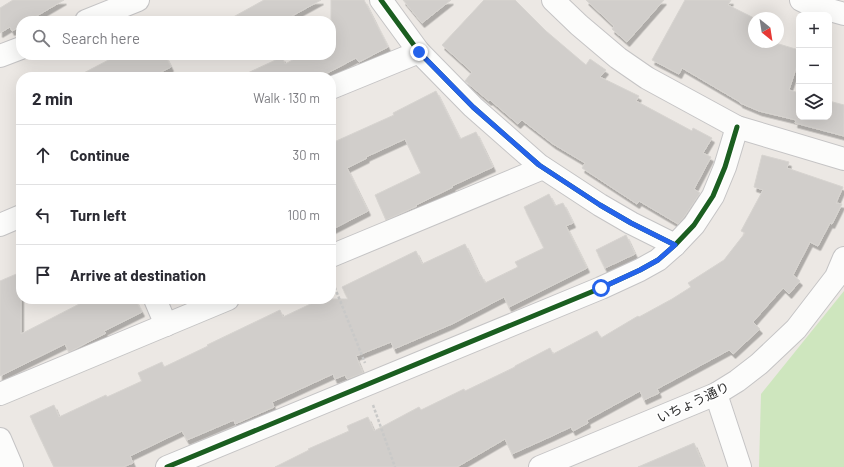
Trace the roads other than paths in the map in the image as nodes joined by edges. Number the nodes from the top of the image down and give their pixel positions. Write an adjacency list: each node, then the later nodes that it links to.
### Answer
1 (138, 0): 6 (street)
2 (381, 0): 8 (street)
3 (553, 0): 11 (street)
4 (801, 0): 5 (street)
5 (844, 14)
6 (98, 16)
7 (16, 50): 9 (street)
8 (419, 52): 10 (street); 13 (street)
9 (0, 56)
10 (336, 86)
11 (737, 127): 12 (street); 16 (street)
12 (844, 159)
13 (543, 168): 16 (street); 17 (street)
14 (16, 218): 15 (street)
15 (0, 224)
16 (675, 245): 26 (street)
17 (336, 254)
18 (844, 258): 23 (street, いちょう通り)
19 (157, 304): 21 (street)
20 (216, 304): 21 (street)
21 (166, 325): 22 (street)
22 (0, 394)
23 (716, 394): 27 (street, いちょう通り); 28 (street)
24 (0, 439): 25 (street)
25 (12, 467)
26 (167, 467)
27 (540, 467)
28 (740, 467)

